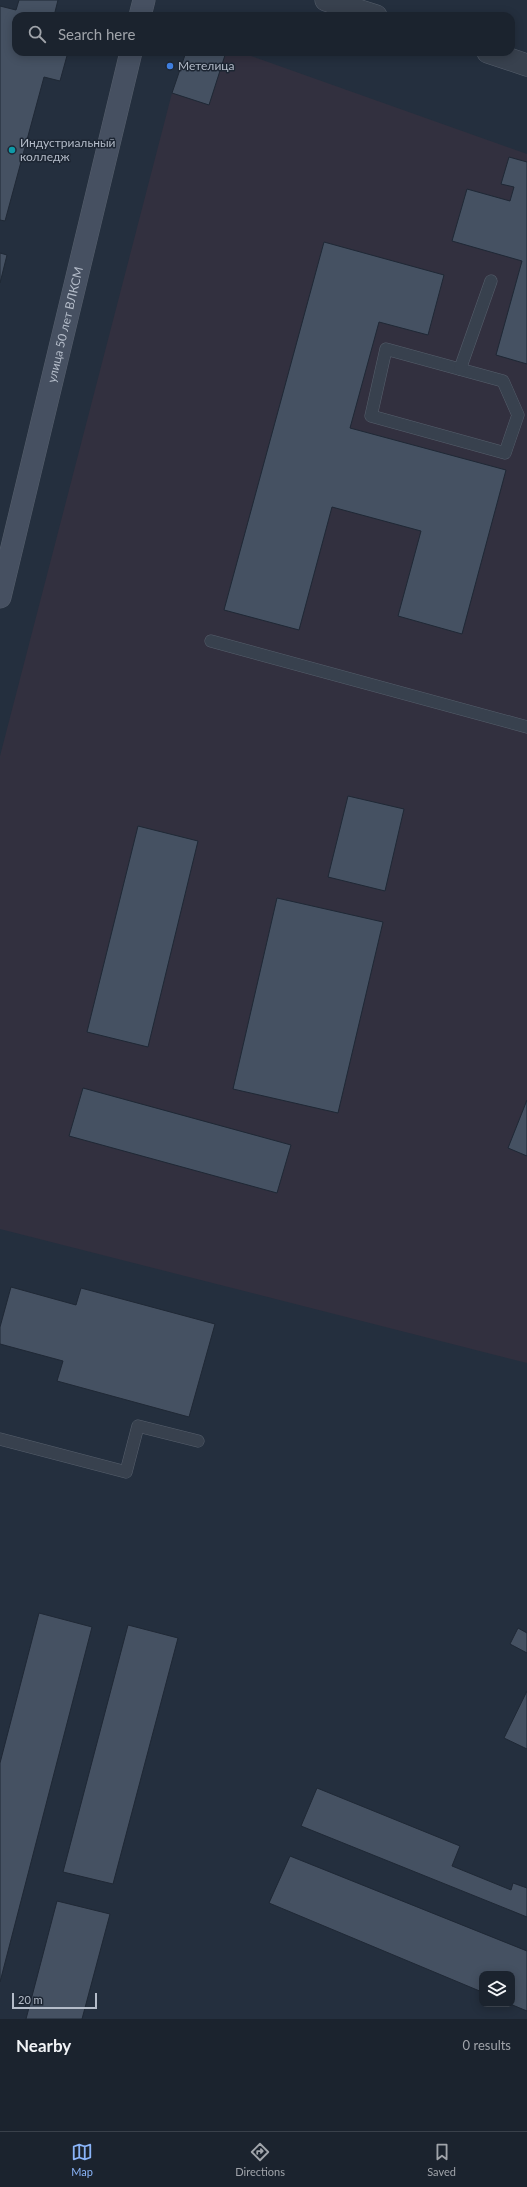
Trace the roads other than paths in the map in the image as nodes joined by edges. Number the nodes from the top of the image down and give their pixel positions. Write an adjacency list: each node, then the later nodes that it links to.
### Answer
1 (144, 0): 3 (street)
2 (326, 0): 4 (street)
3 (141, 12)
4 (364, 12)
5 (131, 56): 11 (street, улица 50 лет ВЛКСМ)
6 (500, 56): 7 (street)
7 (527, 65)
8 (491, 281): 9 (lane)
9 (460, 369): 10 (lane); 10 (lane)
10 (522, 416)
11 (0, 597)
12 (211, 641): 13 (lane)
13 (527, 727)
14 (0, 1439): 15 (lane)
15 (198, 1441)

